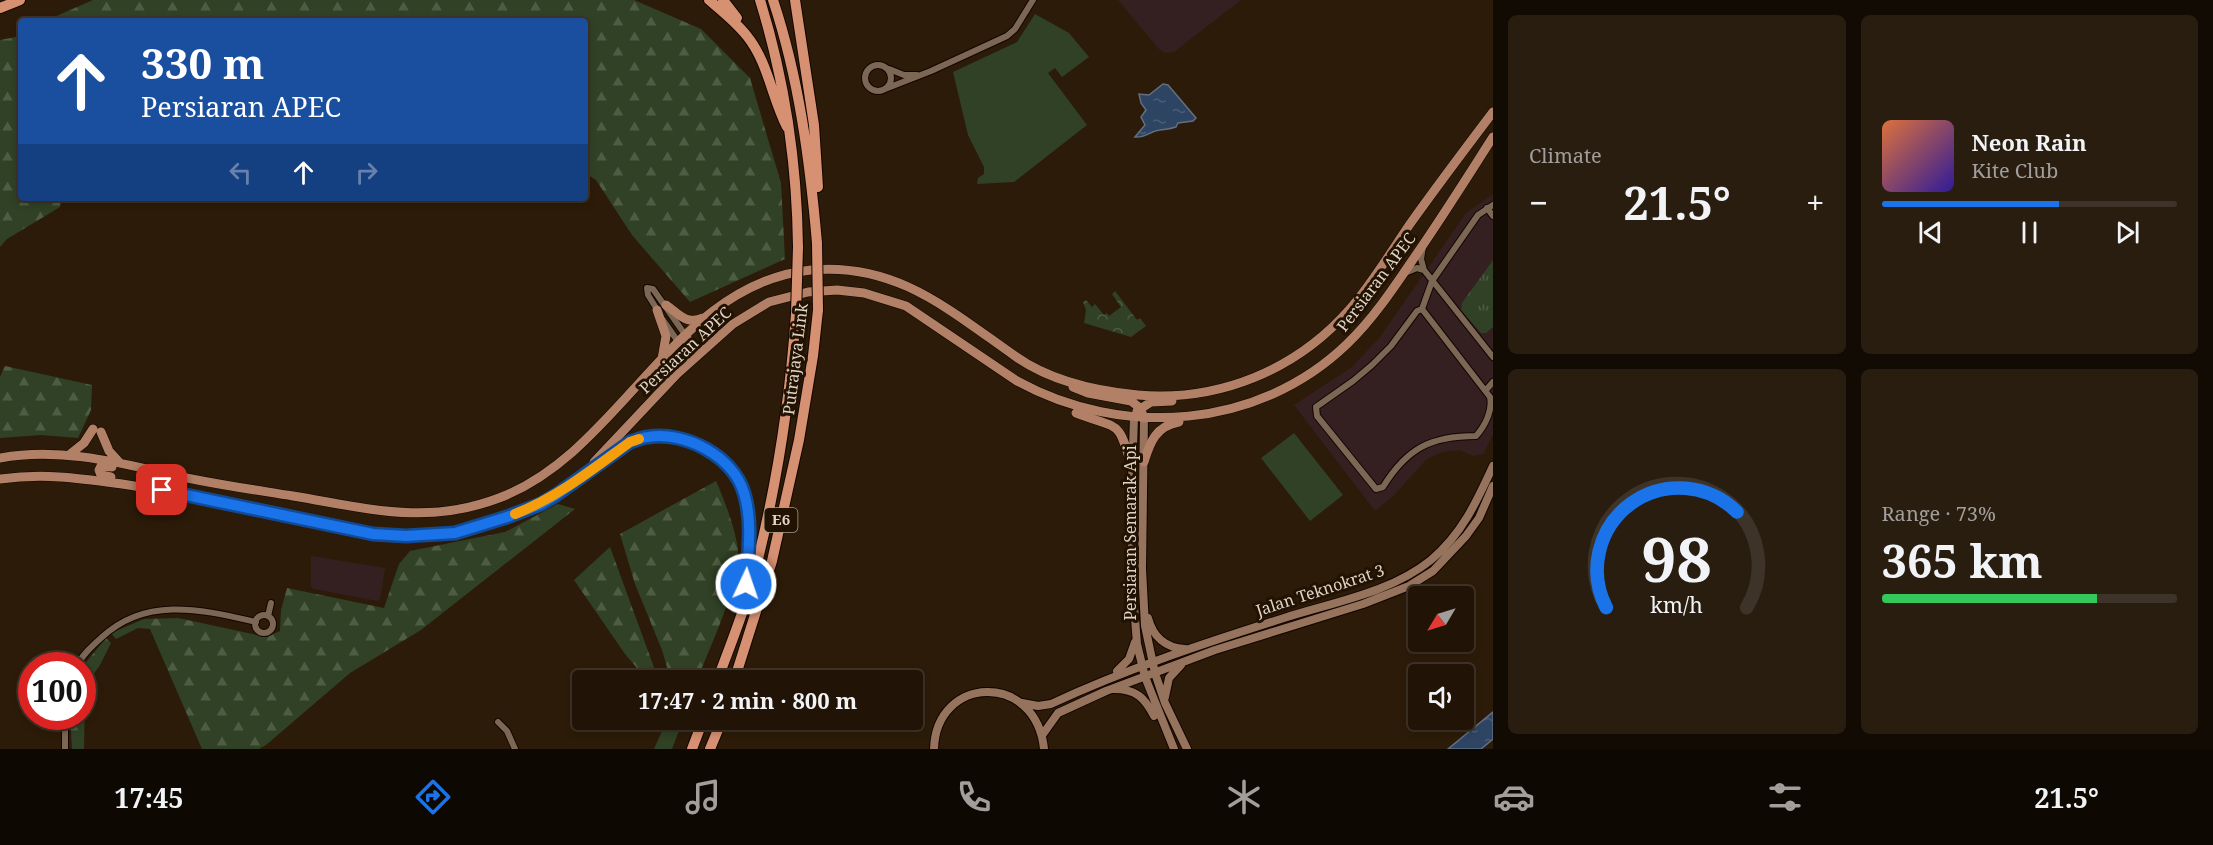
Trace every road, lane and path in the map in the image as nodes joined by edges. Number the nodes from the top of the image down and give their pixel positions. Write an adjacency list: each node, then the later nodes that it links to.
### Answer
1 (20, 0): 9 (highway)
2 (709, 0): 14 (highway)
3 (723, 0): 14 (highway)
4 (760, 0): 16 (highway, Putrajaya Link / E6)
5 (773, 0): 20 (highway, Putrajaya Link / E6)
6 (795, 0): 13 (highway)
7 (801, 0): 13 (highway)
8 (1033, 0): 11 (street)
9 (0, 8)
10 (886, 68): 11 (street); 12 (street); 12 (street)
11 (931, 71): 12 (street)
12 (885, 89)
13 (809, 91): 20 (highway)
14 (778, 110): 16 (highway)
15 (1493, 112): 38 (main road, Persiaran APEC)
16 (791, 136): 56 (highway, Putrajaya Link / E6, bridge)
17 (1493, 137): 21 (main road, Persiaran APEC)
18 (1490, 206): 19 (street); 24 (street)
19 (1493, 216)
20 (817, 241): 66 (highway, Putrajaya Link / E6, bridge)
21 (1424, 244): 22 (street); 23 (main road, Persiaran APEC)
22 (1422, 269): 23 (street); 24 (street)
23 (1404, 274): 40 (main road, Persiaran APEC)
24 (1432, 281): 26 (street); 31 (street)
25 (666, 305): 27 (street); 28 (main road); 30 (street)
26 (1422, 309): 37 (street); 37 (street)
27 (657, 310): 30 (street); 32 (main road)
28 (708, 316): 30 (main road, Persiaran APEC); 34 (main road, Persiaran APEC)
29 (715, 340): 30 (main road); 33 (main road, Persiaran APEC); 36 (main road, Persiaran APEC)
30 (684, 342): 32 (main road, Persiaran APEC); 33 (main road)
31 (1493, 357)
32 (661, 361): 49 (main road, Persiaran APEC)
33 (677, 374): 51 (main road, Persiaran APEC)
34 (1058, 379): 38 (main road, Persiaran APEC); 39 (main road)
35 (1493, 382): 37 (street)
36 (1032, 389): 41 (main road, Persiaran APEC); 48 (main road)
37 (1486, 390)
38 (1205, 392): 39 (main road)
39 (1140, 408): 41 (main road); 42 (main road)
40 (1202, 415): 42 (main road, Persiaran APEC); 45 (main road)
41 (1134, 417): 42 (main road, Persiaran APEC); 48 (main road, Persiaran Semarak Api)
42 (1144, 418): 45 (main road, Persiaran Semarak Api)
43 (69, 455): 44 (main road, Persiaran APEC); 46 (main road, Persiaran APEC); 46 (main road)
44 (0, 458)
45 (1144, 462): 54 (main road, Persiaran Semarak Api)
46 (121, 463): 49 (main road, Persiaran APEC)
47 (1493, 466): 60 (main road, Jalan Teknokrat 3)
48 (1132, 468): 59 (main road, Persiaran Semarak Api)
49 (162, 472): 53 (main road)
50 (0, 479): 53 (main road, Persiaran APEC)
51 (571, 484): 53 (main road, Persiaran APEC); 56 (highway)
52 (1493, 486): 62 (main road, Jalan Teknokrat 3)
53 (162, 490)
54 (1142, 588): 60 (main road); 63 (main road, Persiaran Semarak Api)
55 (271, 603): 57 (street)
56 (745, 603): 65 (highway, Putrajaya Link / E6)
57 (268, 616): 58 (street); 58 (street)
58 (256, 622): 61 (street)
59 (1136, 638): 64 (main road, Persiaran Semarak Api); 69 (main road)
60 (1190, 649): 63 (main road, Jalan Teknokrat 3)
61 (89, 652)
62 (1189, 660): 67 (main road, Jalan Teknokrat 3); 71 (main road)
63 (1152, 663): 64 (main road, Jalan Teknokrat 3); 67 (main road, Persiaran Semarak Api)
64 (1142, 666): 68 (main road, Persiaran Semarak Api); 69 (main road, Jalan Teknokrat 3)
65 (721, 670)
66 (737, 670)
67 (1155, 673): 68 (main road, Jalan Teknokrat 3); 71 (main road, Persiaran Semarak Api)
68 (1145, 677): 70 (main road, Jalan Teknokrat 3); 78 (main road, Persiaran Semarak Api)
69 (1107, 678): 72 (main road)
70 (1110, 689): 77 (main road, Jalan Teknokrat 3); 78 (main road)
71 (1165, 701): 86 (main road, Persiaran Semarak Api)
72 (1022, 703): 77 (main road); 83 (main road)
73 (498, 722): 80 (street)
74 (65, 730): 79 (street)
75 (699, 730): 81 (highway)
76 (718, 730): 82 (highway)
77 (1043, 734): 84 (main road)
78 (1169, 739): 85 (main road, Persiaran Semarak Api)
79 (65, 749)
80 (515, 749)
81 (692, 749)
82 (711, 749)
83 (934, 749)
84 (1044, 749)
85 (1174, 749)
86 (1186, 749)

